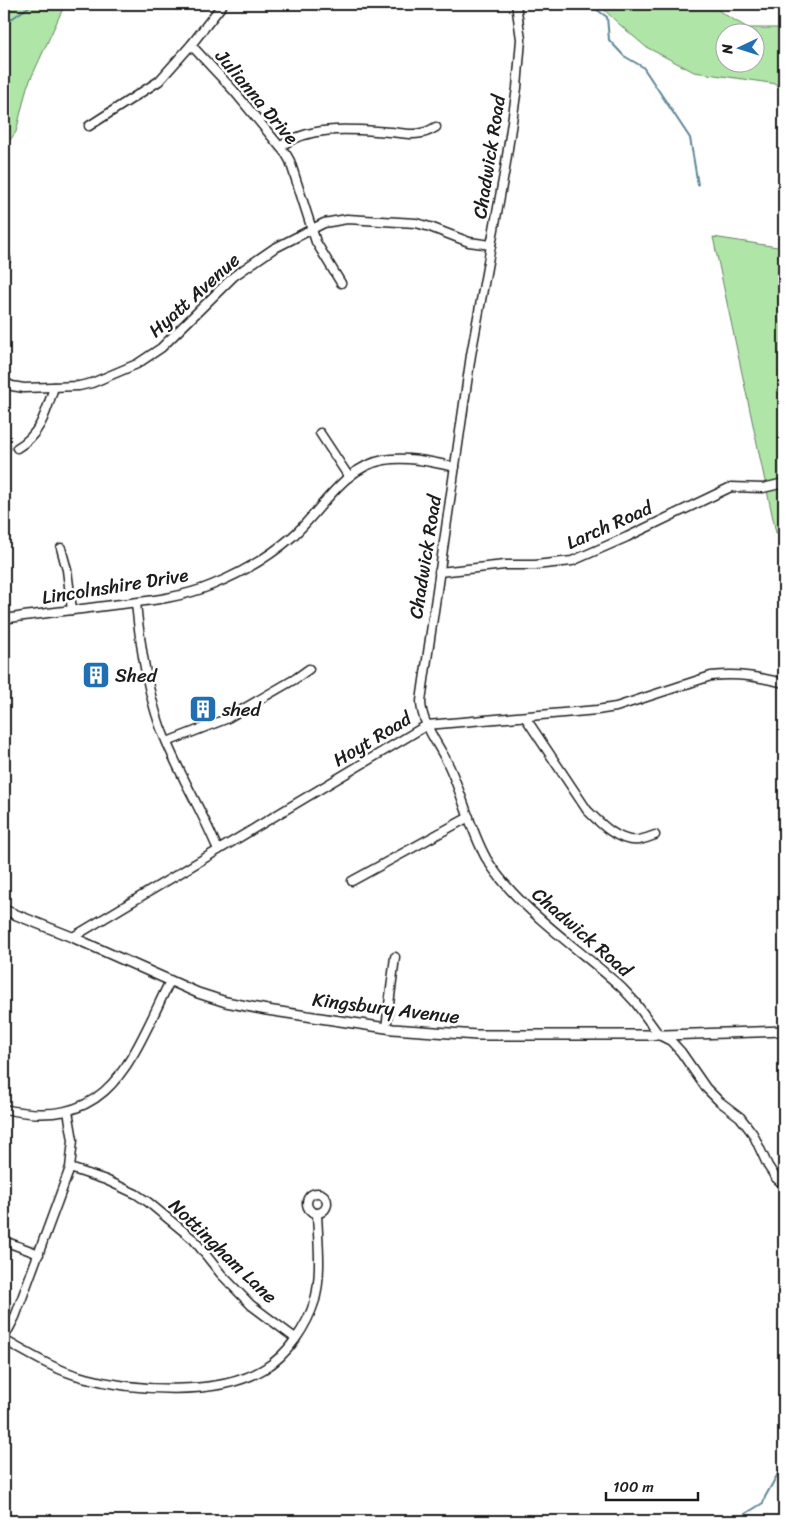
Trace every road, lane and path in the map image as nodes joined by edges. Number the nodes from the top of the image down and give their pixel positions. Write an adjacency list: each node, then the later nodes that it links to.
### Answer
1 (224, 4): 3 (street)
2 (516, 4): 8 (street, Chadwick Road)
3 (191, 45): 4 (street); 6 (street, Julianna Drive)
4 (89, 126)
5 (436, 127): 6 (street)
6 (281, 146): 7 (street, Julianna Drive)
7 (312, 229): 8 (street, Hyatt Avenue); 11 (street, Julianna Drive); 13 (street, Hyatt Avenue)
8 (491, 245): 16 (street, Chadwick Road)
9 (4, 254): 10 (street)
10 (4, 264)
11 (341, 283)
12 (4, 382): 13 (street, Hyatt Avenue)
13 (54, 387): 15 (street)
14 (320, 433): 17 (street)
15 (17, 448)
16 (455, 467): 17 (street, Lincolnshire Drive); 20 (street, Chadwick Road)
17 (349, 477): 21 (street, Lincolnshire Drive)
18 (784, 483): 20 (street, Larch Road)
19 (61, 548): 22 (street)
20 (439, 572): 27 (street, Chadwick Road)
21 (136, 603): 22 (street, Lincolnshire Drive); 28 (street)
22 (72, 610): 23 (street, Lincolnshire Drive)
23 (4, 619)
24 (309, 669): 28 (street)
25 (784, 683): 26 (street, Hoyt Road)
26 (525, 717): 27 (street, Hoyt Road); 30 (street)
27 (427, 725): 29 (street, Chadwick Road); 31 (street, Hoyt Road)
28 (167, 742): 31 (street)
29 (469, 817): 32 (street); 39 (street, Chadwick Road)
30 (654, 835)
31 (218, 850): 34 (street, Hoyt Road)
32 (352, 880)
33 (4, 910): 34 (main road, Kingsbury Avenue)
34 (73, 938): 36 (main road, Kingsbury Avenue)
35 (395, 957): 37 (street)
36 (170, 981): 37 (main road, Kingsbury Avenue); 41 (street)
37 (386, 1028): 39 (main road, Kingsbury Avenue)
38 (784, 1031): 39 (main road, Kingsbury Avenue)
39 (659, 1035): 43 (street, Chadwick Road)
40 (4, 1109): 41 (street)
41 (68, 1111): 42 (street)
42 (70, 1168): 46 (street); 47 (street, Nottingham Lane)
43 (784, 1185)
44 (317, 1213): 47 (street)
45 (4, 1241): 46 (street)
46 (39, 1254): 48 (street)
47 (295, 1338): 48 (street)
48 (4, 1339)

